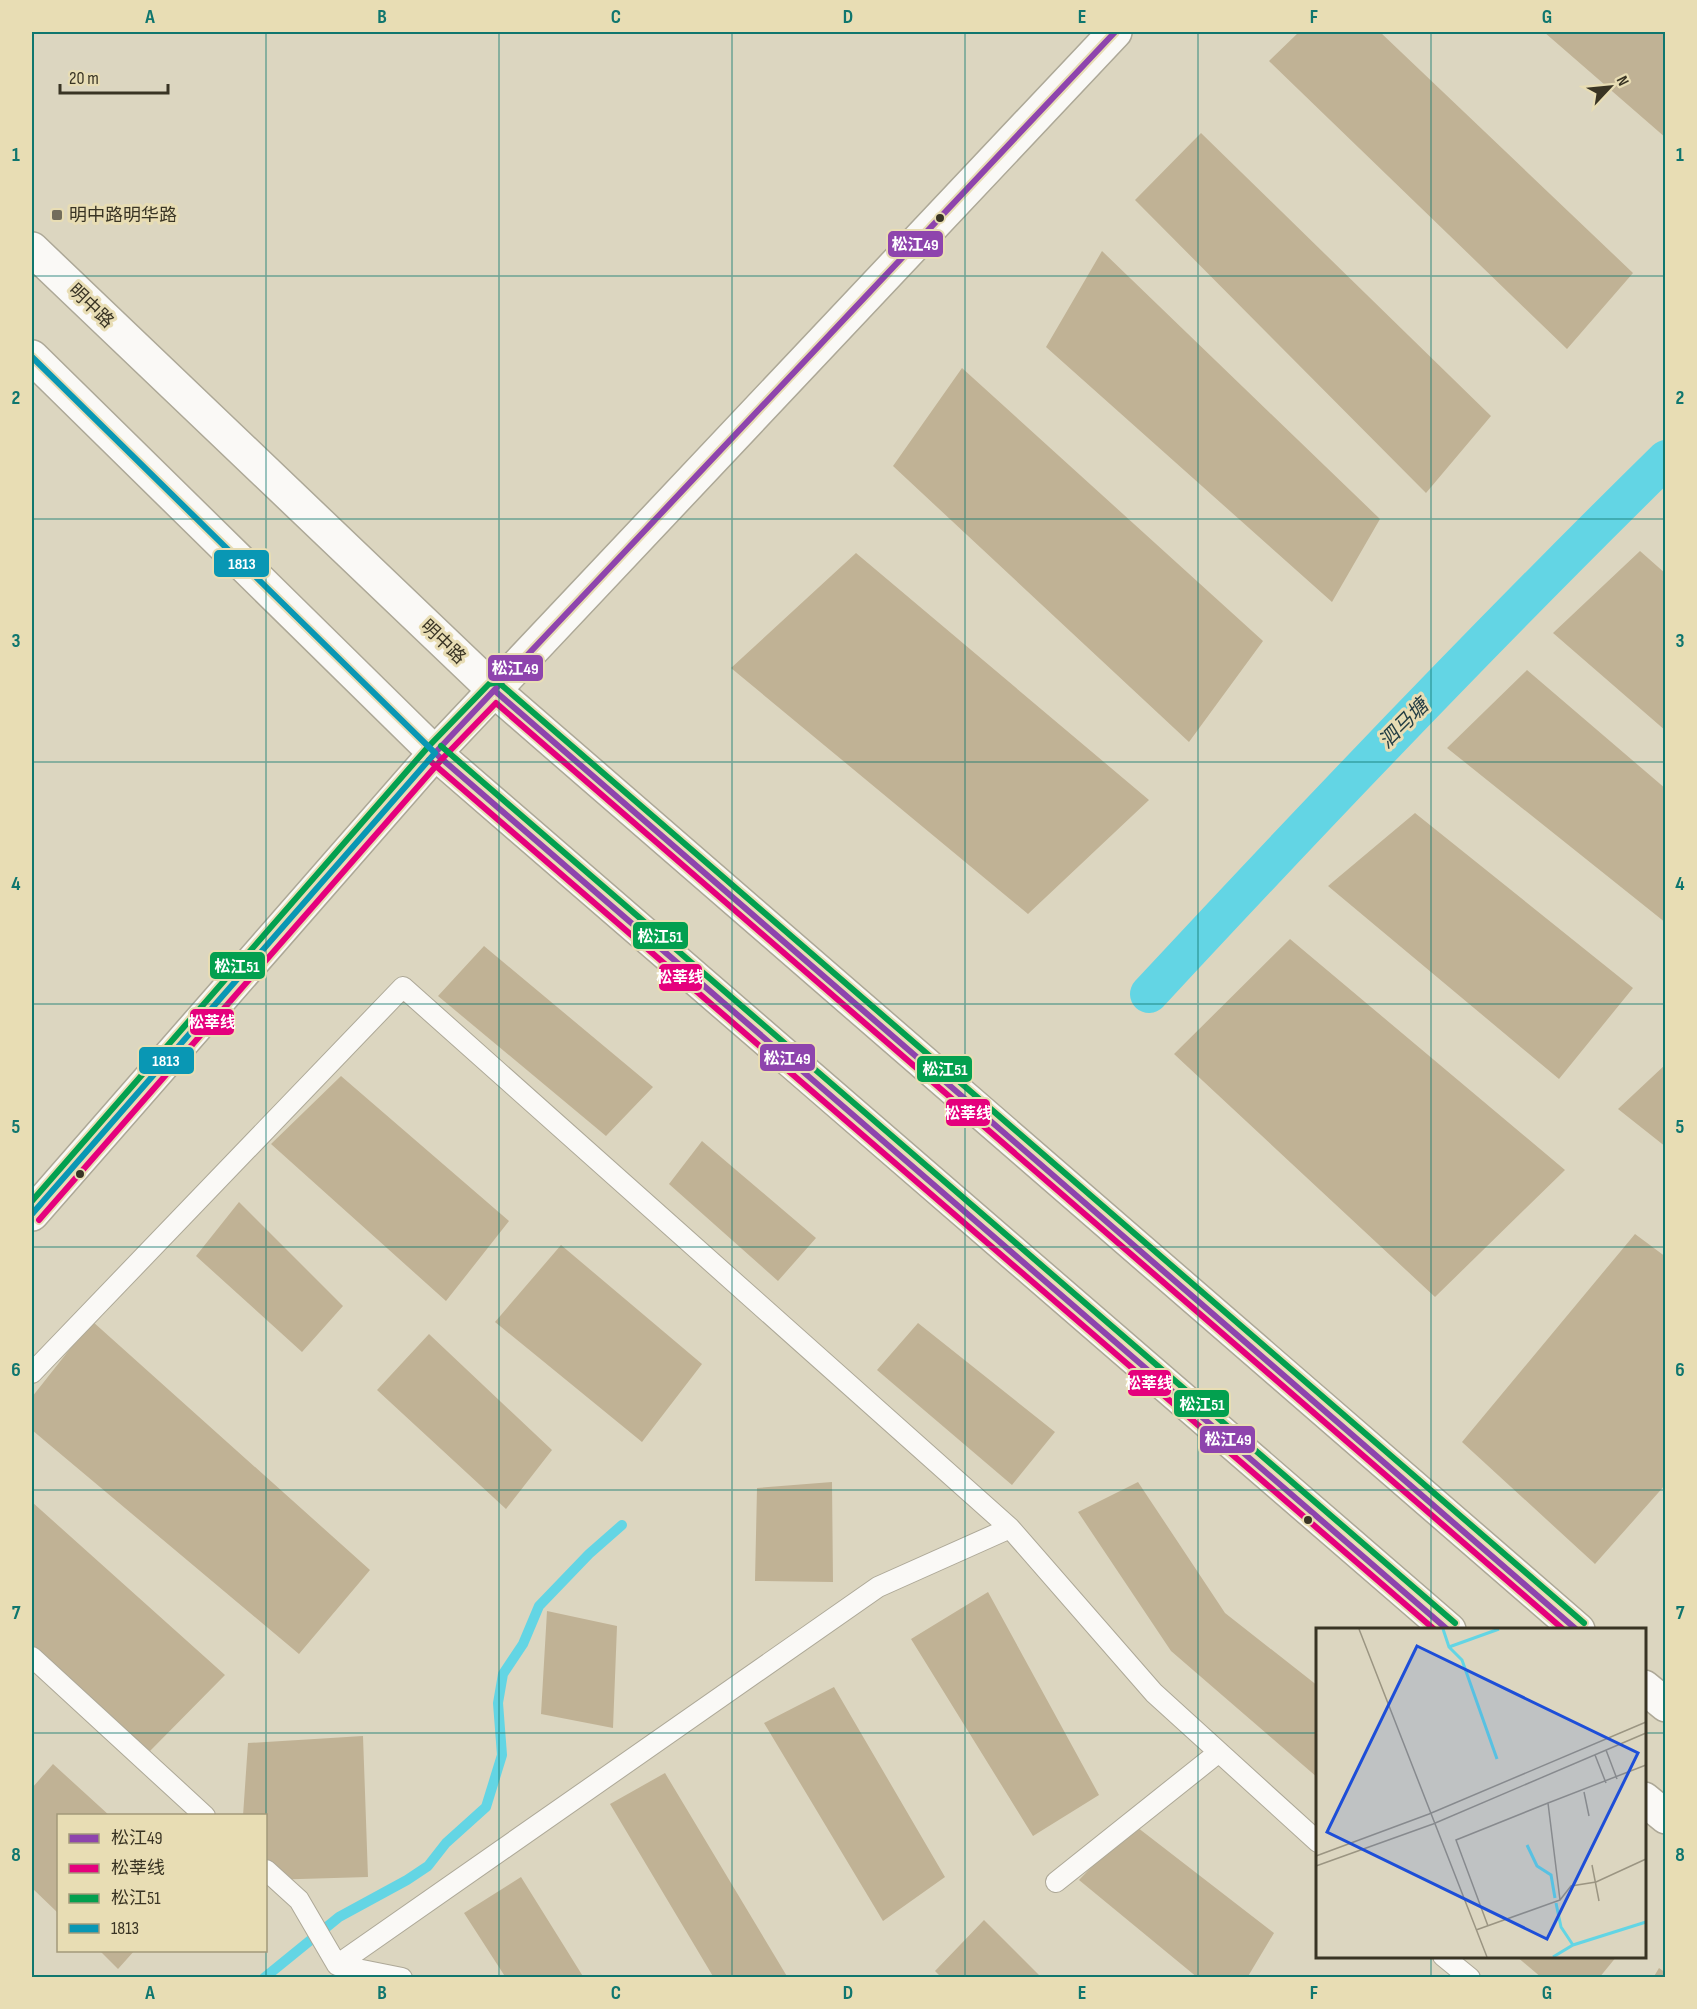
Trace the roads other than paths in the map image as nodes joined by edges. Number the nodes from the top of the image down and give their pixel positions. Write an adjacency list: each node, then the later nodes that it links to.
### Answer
1 (1115, 32): 4 (main road)
2 (32, 249): 4 (main road, 明中路)
3 (32, 357): 5 (main road)
4 (495, 691): 5 (main road); 10 (main road, 明中路)
5 (435, 753): 6 (main road); 9 (main road)
6 (32, 1214)
7 (32, 1373): 8 (lane)
8 (1010, 1528): 14 (lane); 22 (lane)
9 (1448, 1628)
10 (1577, 1628)
11 (32, 1657): 16 (lane)
12 (1646, 1689): 13 (main road)
13 (1665, 1705)
14 (1219, 1752): 18 (lane); 20 (lane)
15 (1646, 1801): 17 (main road)
16 (204, 1814)
17 (1665, 1817)
18 (1316, 1841)
19 (267, 1871): 22 (lane)
20 (1056, 1882)
21 (1446, 1958): 24 (lane)
22 (337, 1965): 23 (lane)
23 (402, 1977)
24 (1470, 1977)

